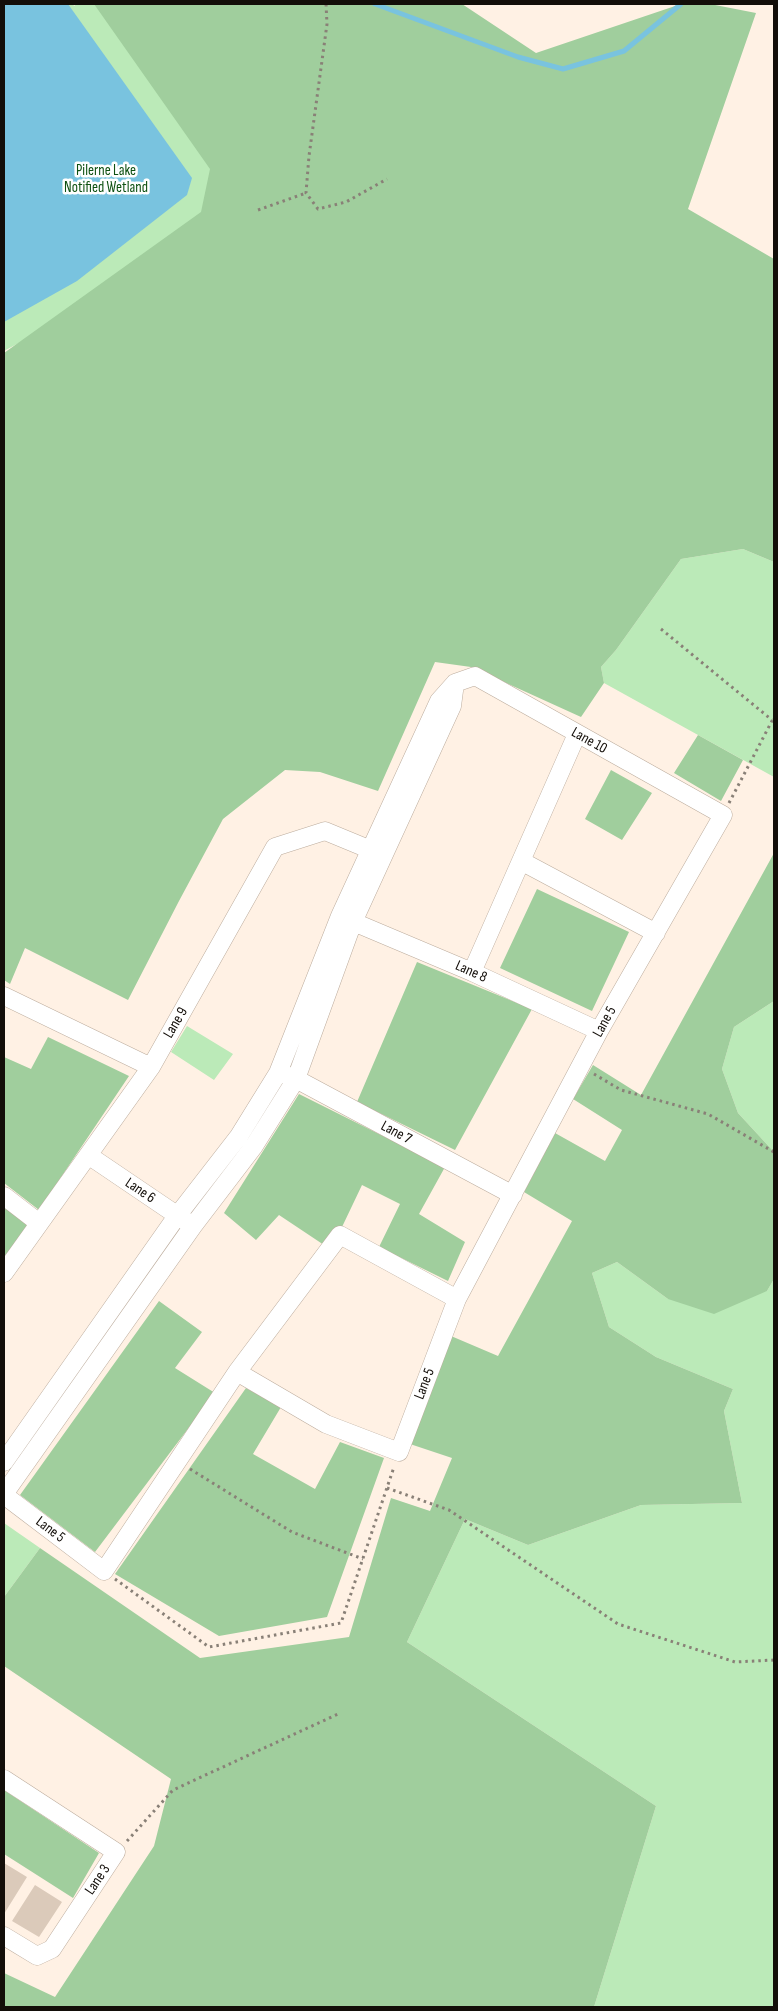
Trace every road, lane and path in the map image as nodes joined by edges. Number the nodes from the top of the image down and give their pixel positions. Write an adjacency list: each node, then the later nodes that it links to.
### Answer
1 (326, 4): 3 (path)
2 (387, 179): 3 (path)
3 (306, 194): 4 (path)
4 (258, 210)
5 (661, 629): 7 (path)
6 (455, 683): 8 (street, Lane 10); 10 (street); 12 (street)
7 (773, 719): 9 (path)
8 (577, 734): 9 (street, Lane 10); 11 (street)
9 (723, 815): 13 (street, Lane 5)
10 (371, 850): 12 (street); 18 (street, Lane 9)
11 (521, 861): 13 (street); 14 (street)
12 (347, 919): 14 (street, Lane 8); 19 (street); 20 (street)
13 (656, 933): 16 (street, Lane 5)
14 (472, 972): 16 (street, Lane 8)
15 (4, 996): 18 (street)
16 (599, 1031): 17 (street, Lane 5)
17 (581, 1066): 21 (path); 23 (street, Lane 5)
18 (151, 1067): 22 (street, Lane 9)
19 (278, 1073): 20 (street, Lane 7); 25 (street)
20 (296, 1079): 23 (street, Lane 7); 27 (street)
21 (774, 1152)
22 (88, 1155): 25 (street, Lane 6); 26 (street, Lane 9)
23 (513, 1195): 29 (street, Lane 5)
24 (4, 1196): 26 (street)
25 (177, 1216): 27 (street, Lane 6); 32 (street)
26 (39, 1223): 28 (street, Lane 9)
27 (193, 1226): 35 (street)
28 (4, 1273)
29 (457, 1299): 30 (street); 31 (street, Lane 5)
30 (238, 1372): 31 (street); 33 (street)
31 (399, 1452): 34 (path)
32 (4, 1462)
33 (179, 1462): 36 (path); 37 (street)
34 (387, 1488): 36 (path); 38 (path)
35 (4, 1494): 37 (street, Lane 5)
36 (363, 1559): 37 (path)
37 (104, 1572)
38 (774, 1660)
39 (338, 1714): 41 (path)
40 (4, 1778): 41 (street, Lane 3)
41 (116, 1852): 42 (street, Lane 3)
42 (4, 1936)

